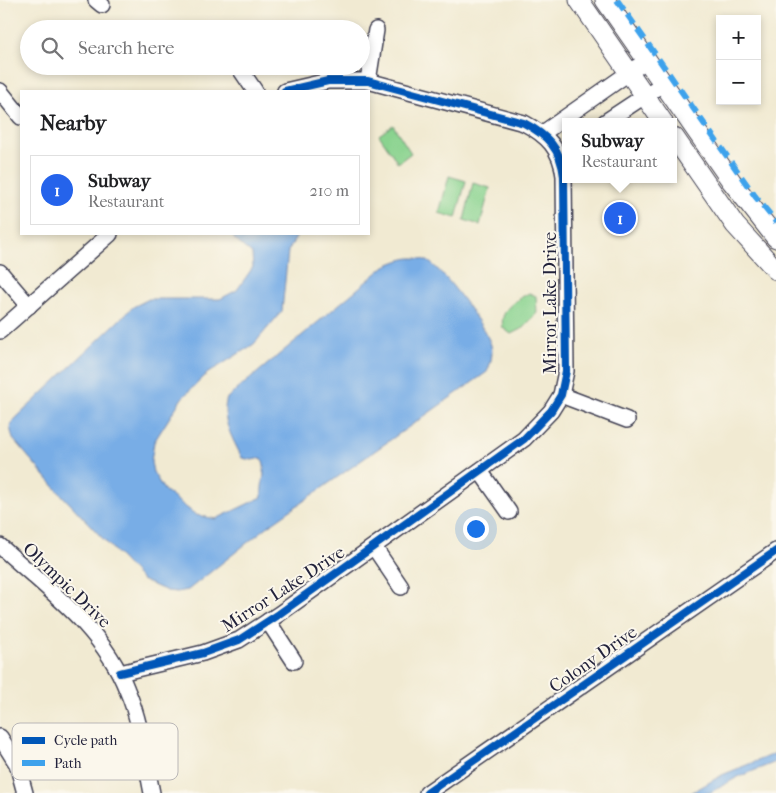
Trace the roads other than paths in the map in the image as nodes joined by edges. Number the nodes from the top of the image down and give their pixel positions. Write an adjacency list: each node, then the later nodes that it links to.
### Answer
1 (579, 0): 6 (main road)
2 (605, 0): 4 (main road)
3 (376, 30): 5 (street)
4 (647, 60): 6 (street); 10 (main road)
5 (370, 68)
6 (630, 72): 14 (main road); 16 (street)
7 (244, 75): 12 (street)
8 (369, 75): 9 (street)
9 (368, 81): 13 (street, Mirror Lake Drive); 20 (street, Mirror Lake Drive)
10 (664, 83): 14 (street); 25 (main road)
11 (0, 90): 15 (street)
12 (254, 90)
13 (290, 90)
14 (646, 95): 17 (street); 18 (main road)
15 (20, 116)
16 (564, 118)
17 (611, 118)
18 (660, 118)
19 (562, 120): 20 (street)
20 (543, 133): 22 (street, Mirror Lake Drive)
21 (677, 141): 26 (main road)
22 (562, 150)
23 (564, 183): 30 (street, Mirror Lake Drive)
24 (109, 235): 28 (street)
25 (776, 238)
26 (776, 270)
27 (0, 272): 28 (street)
28 (29, 306): 29 (street)
29 (0, 331)
30 (561, 395): 31 (street); 32 (street, Mirror Lake Drive)
31 (627, 420)
32 (480, 472): 33 (street); 35 (street, Mirror Lake Drive)
33 (508, 512)
34 (0, 546): 40 (street, Olympic Drive)
35 (374, 547): 37 (street); 38 (street, Mirror Lake Drive)
36 (776, 550): 48 (street, Colony Drive)
37 (400, 587)
38 (268, 621): 39 (street); 40 (street, Mirror Lake Drive)
39 (294, 661)
40 (120, 673): 41 (street, Olympic Drive)
41 (137, 723)
42 (0, 737): 43 (street)
43 (12, 757)
44 (21, 780): 46 (street)
45 (149, 780): 47 (street, Olympic Drive)
46 (25, 793)
47 (152, 793)
48 (427, 793)

